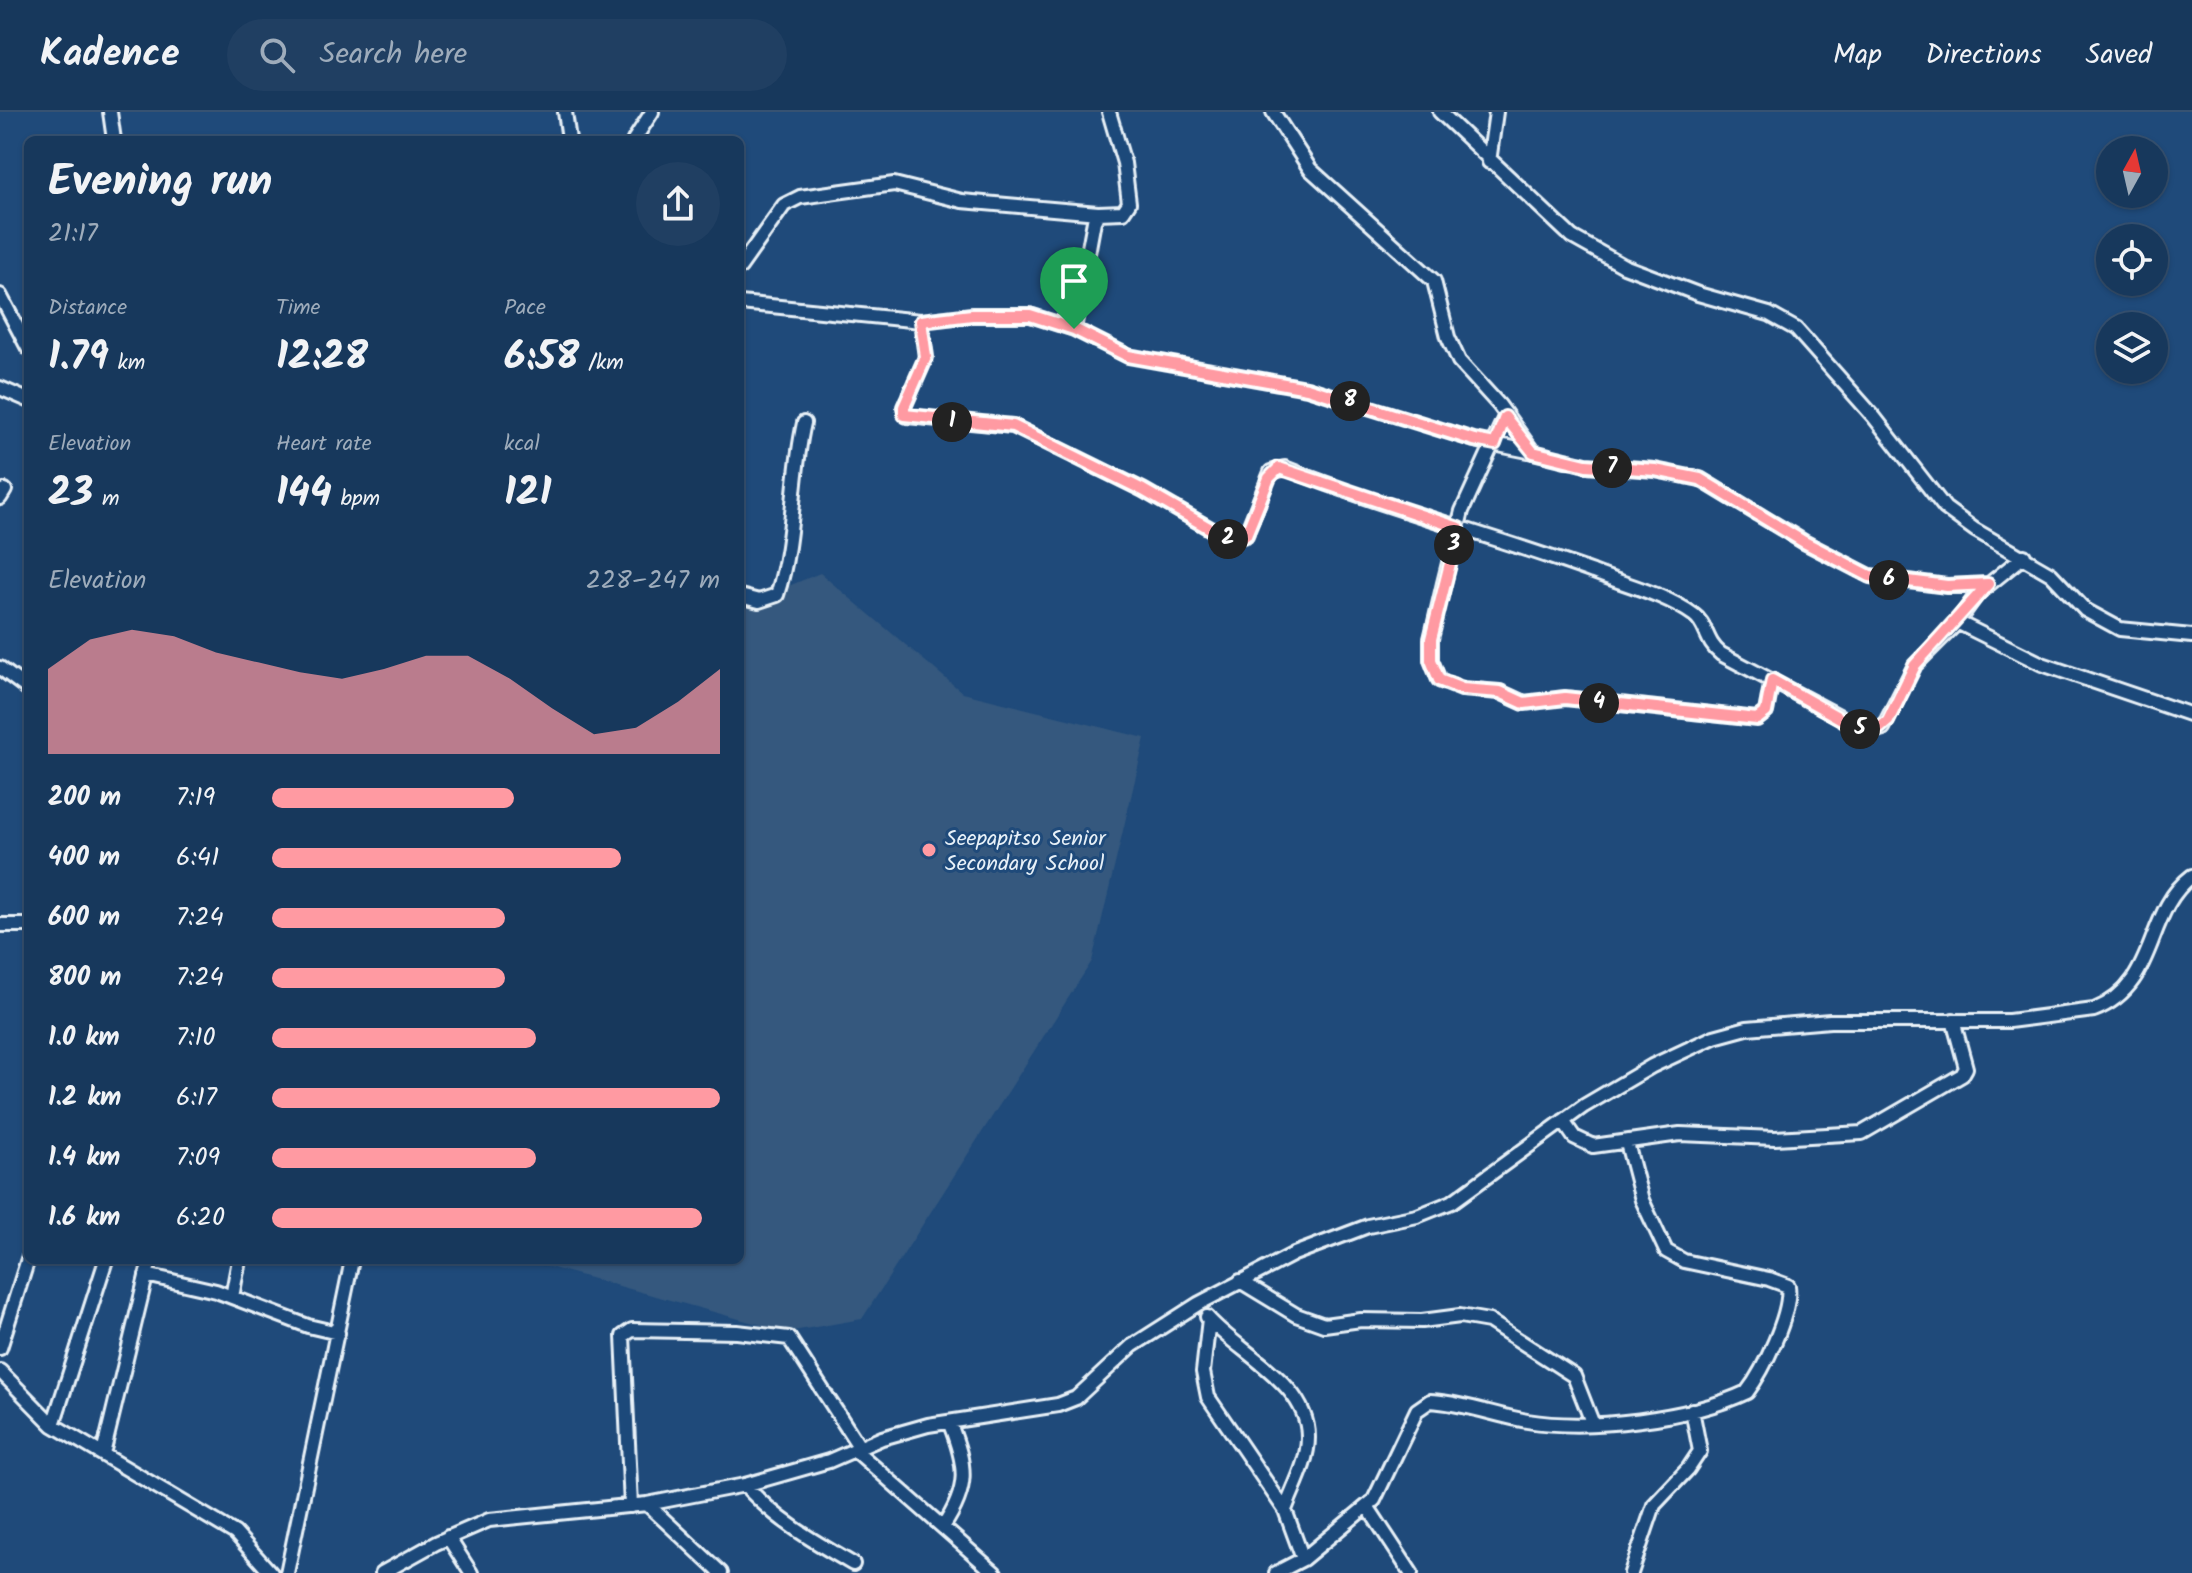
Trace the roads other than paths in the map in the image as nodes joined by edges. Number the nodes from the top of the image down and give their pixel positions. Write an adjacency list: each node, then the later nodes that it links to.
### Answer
1 (110, 112): 8 (street)
2 (565, 112): 9 (street)
3 (652, 112): 10 (street)
4 (1109, 112): 12 (street)
5 (1273, 112): 21 (street)
6 (1440, 112): 11 (street)
7 (1496, 112): 11 (street)
8 (113, 136)
9 (568, 136)
10 (637, 136)
11 (1489, 162): 26 (street)
12 (1098, 213): 13 (street); 17 (street)
13 (744, 261)
14 (0, 295): 18 (street)
15 (744, 303): 16 (street)
16 (921, 321): 17 (street); 25 (street)
17 (1074, 329): 23 (street)
18 (24, 340)
19 (0, 388): 20 (street)
20 (24, 398)
21 (1505, 417): 23 (street); 24 (street)
22 (804, 423): 28 (street)
23 (1495, 444): 24 (street); 25 (street)
24 (1533, 452): 27 (street)
25 (1459, 528): 32 (street); 32 (street)
26 (2024, 556): 27 (street); 30 (street)
27 (1988, 584): 29 (street)
28 (744, 597)
29 (1957, 622): 32 (street); 34 (street)
30 (2192, 636)
31 (0, 668): 33 (street)
32 (1772, 680)
33 (24, 686)
34 (2192, 715)
35 (2192, 876): 38 (street)
36 (0, 925): 37 (street)
37 (24, 925)
38 (1953, 1020): 39 (street); 40 (street)
39 (1563, 1121): 40 (street); 47 (street)
40 (1627, 1143): 54 (street)
41 (26, 1264): 52 (street)
42 (105, 1264): 57 (street)
43 (149, 1264): 46 (street)
44 (238, 1264): 48 (street)
45 (351, 1264): 51 (street)
46 (146, 1275): 48 (street); 59 (street)
47 (1240, 1281): 49 (street); 55 (street)
48 (232, 1297): 51 (street)
49 (1198, 1304): 50 (street); 56 (street)
50 (1209, 1319): 64 (street); 64 (street)
51 (338, 1333): 70 (street)
52 (0, 1348)
53 (0, 1371): 57 (street)
54 (1692, 1410): 55 (street); 77 (street)
55 (1592, 1422): 63 (street)
56 (950, 1424): 58 (street); 65 (street)
57 (53, 1425): 59 (street)
58 (857, 1449): 60 (street); 62 (street); 65 (street)
59 (103, 1454): 69 (street)
60 (745, 1485): 61 (street); 68 (street)
61 (647, 1504): 62 (street); 73 (street)
62 (631, 1506): 66 (street)
63 (1367, 1506): 67 (street); 76 (street)
64 (1285, 1510): 67 (street)
65 (943, 1527): 74 (street)
66 (448, 1537): 71 (street); 72 (street)
67 (1303, 1559): 75 (street)
68 (853, 1564)
69 (271, 1573)
70 (287, 1573)
71 (382, 1573)
72 (471, 1573)
73 (721, 1573)
74 (995, 1573)
75 (1276, 1573)
76 (1411, 1573)
77 (1631, 1573)

